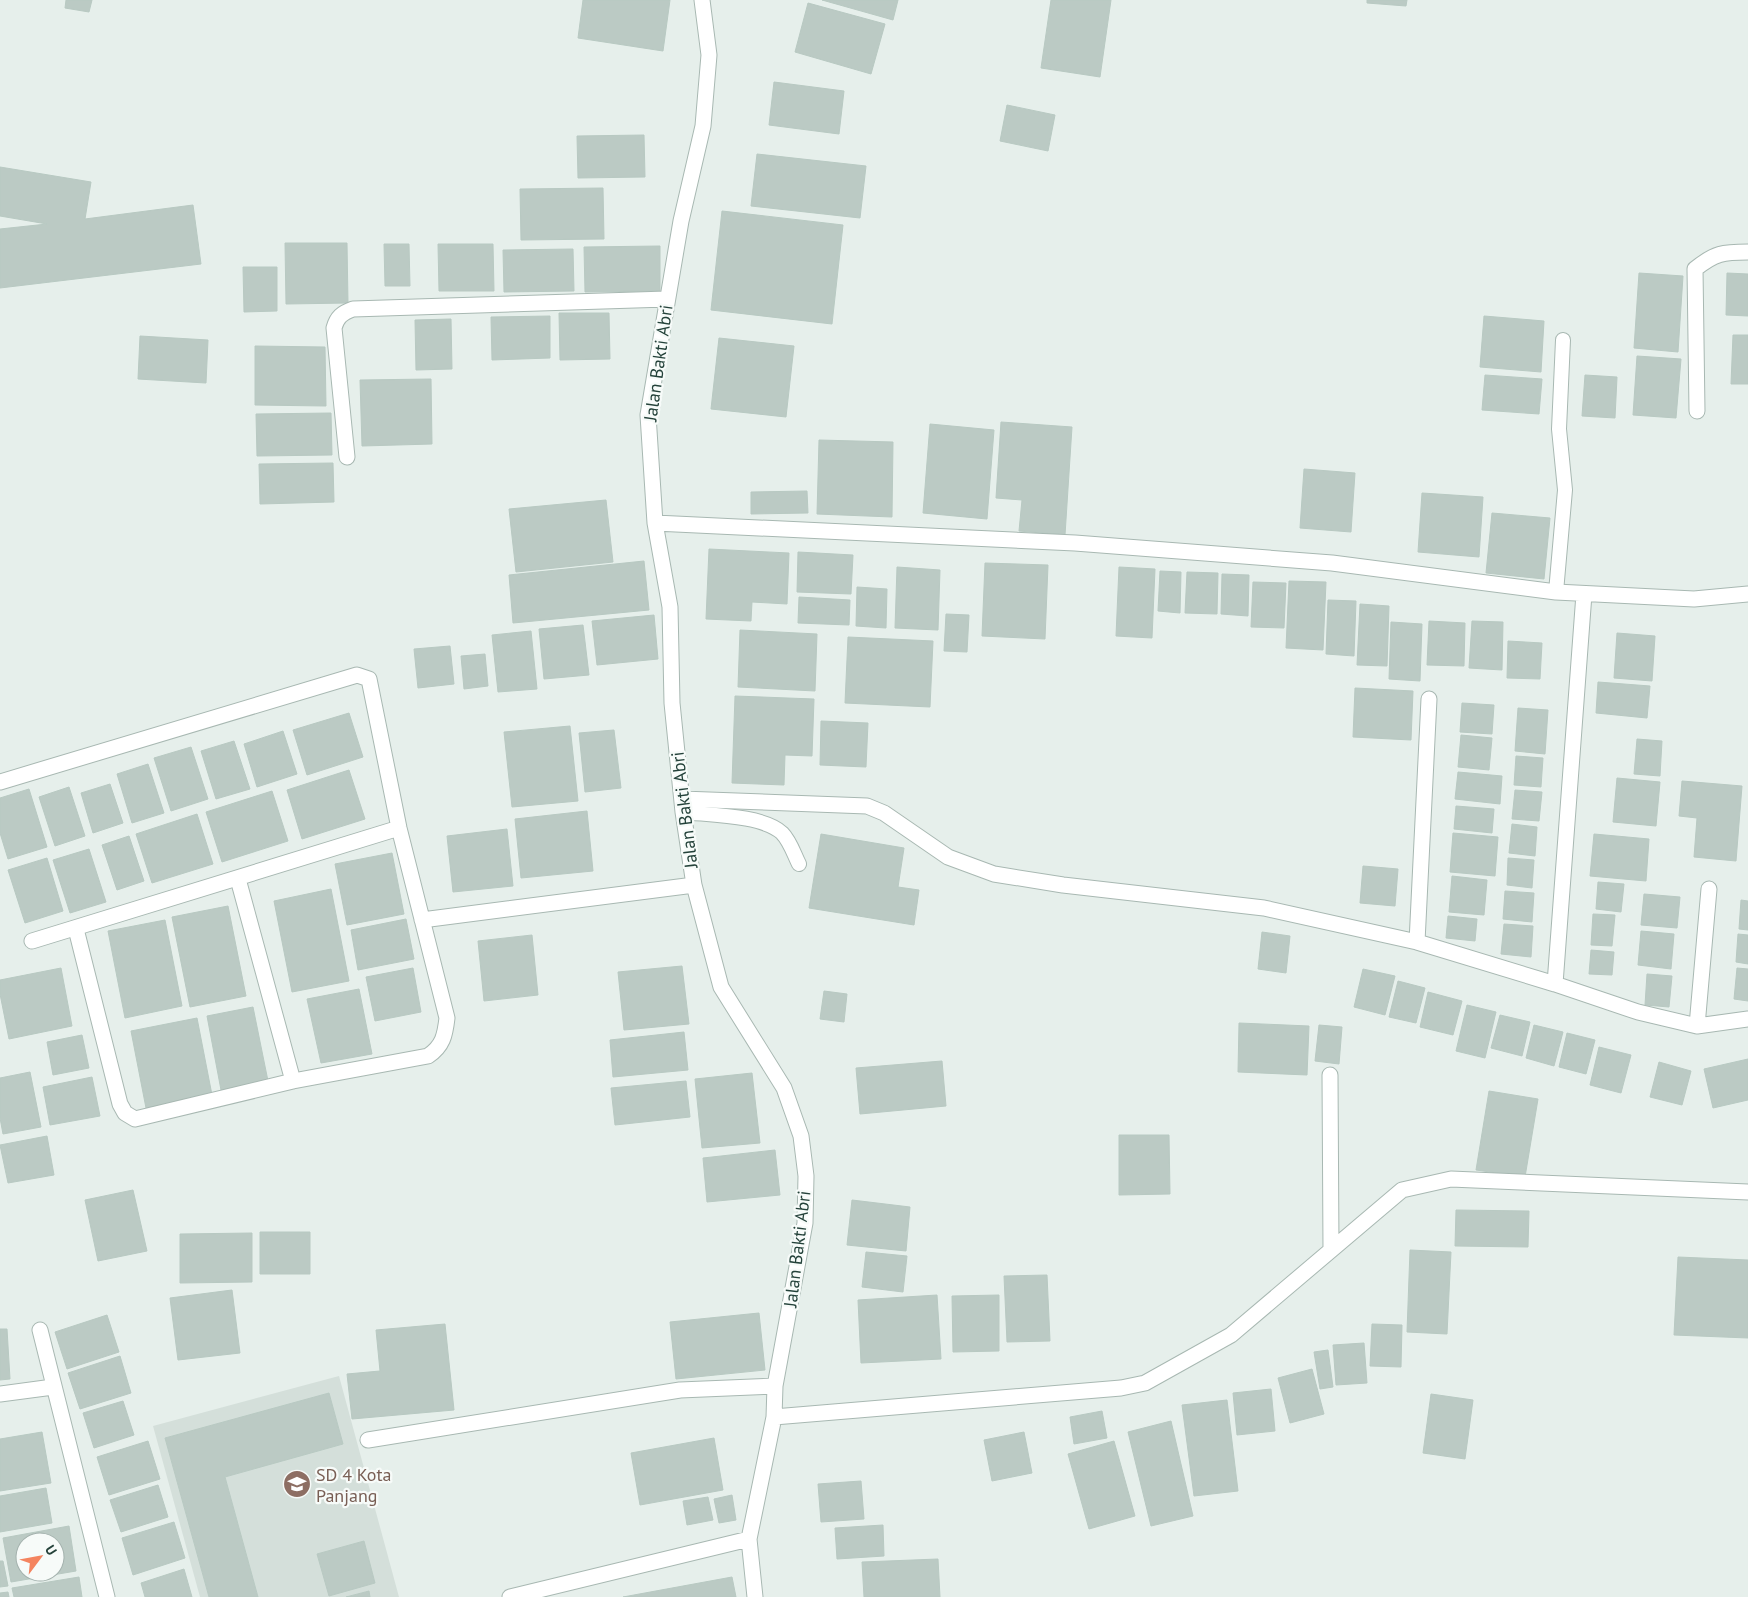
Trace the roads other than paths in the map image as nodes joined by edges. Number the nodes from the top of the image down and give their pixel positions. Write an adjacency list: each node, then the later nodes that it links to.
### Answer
1 (702, 0): 3 (street, Jalan Bakti Abri)
2 (1748, 252): 5 (street)
3 (667, 299): 6 (street); 7 (street, Jalan Bakti Abri)
4 (1563, 340): 8 (lane)
5 (1697, 411)
6 (347, 457)
7 (655, 524): 8 (street); 13 (street, Jalan Bakti Abri)
8 (1556, 592): 9 (street)
9 (1584, 594): 10 (street); 23 (street)
10 (1748, 594)
11 (1429, 699): 22 (street)
12 (0, 782): 14 (street)
13 (683, 805): 15 (lane); 17 (street, Jalan Bakti Abri); 22 (street)
14 (399, 828): 16 (street); 19 (street)
15 (799, 864)
16 (238, 878): 20 (street); 27 (street)
17 (694, 885): 19 (street); 31 (street, Jalan Bakti Abri)
18 (1709, 889): 25 (street)
19 (422, 920): 27 (street)
20 (76, 929): 21 (street); 27 (street)
21 (32, 941)
22 (1417, 942): 23 (street)
23 (1555, 984): 25 (street)
24 (1748, 1019): 25 (street)
25 (1698, 1026)
26 (1330, 1075): 29 (street)
27 (293, 1081)
28 (1748, 1192): 29 (street)
29 (1332, 1250): 34 (street)
30 (40, 1330): 32 (street)
31 (775, 1386): 34 (street, Jalan Bakti Abri); 35 (street)
32 (53, 1387): 33 (street); 37 (street)
33 (0, 1394)
34 (774, 1416): 36 (street, Jalan Bakti Abri)
35 (368, 1440)
36 (749, 1539): 38 (street); 39 (street, Jalan Bakti Abri)
37 (108, 1597)
38 (510, 1597)
39 (755, 1597)

